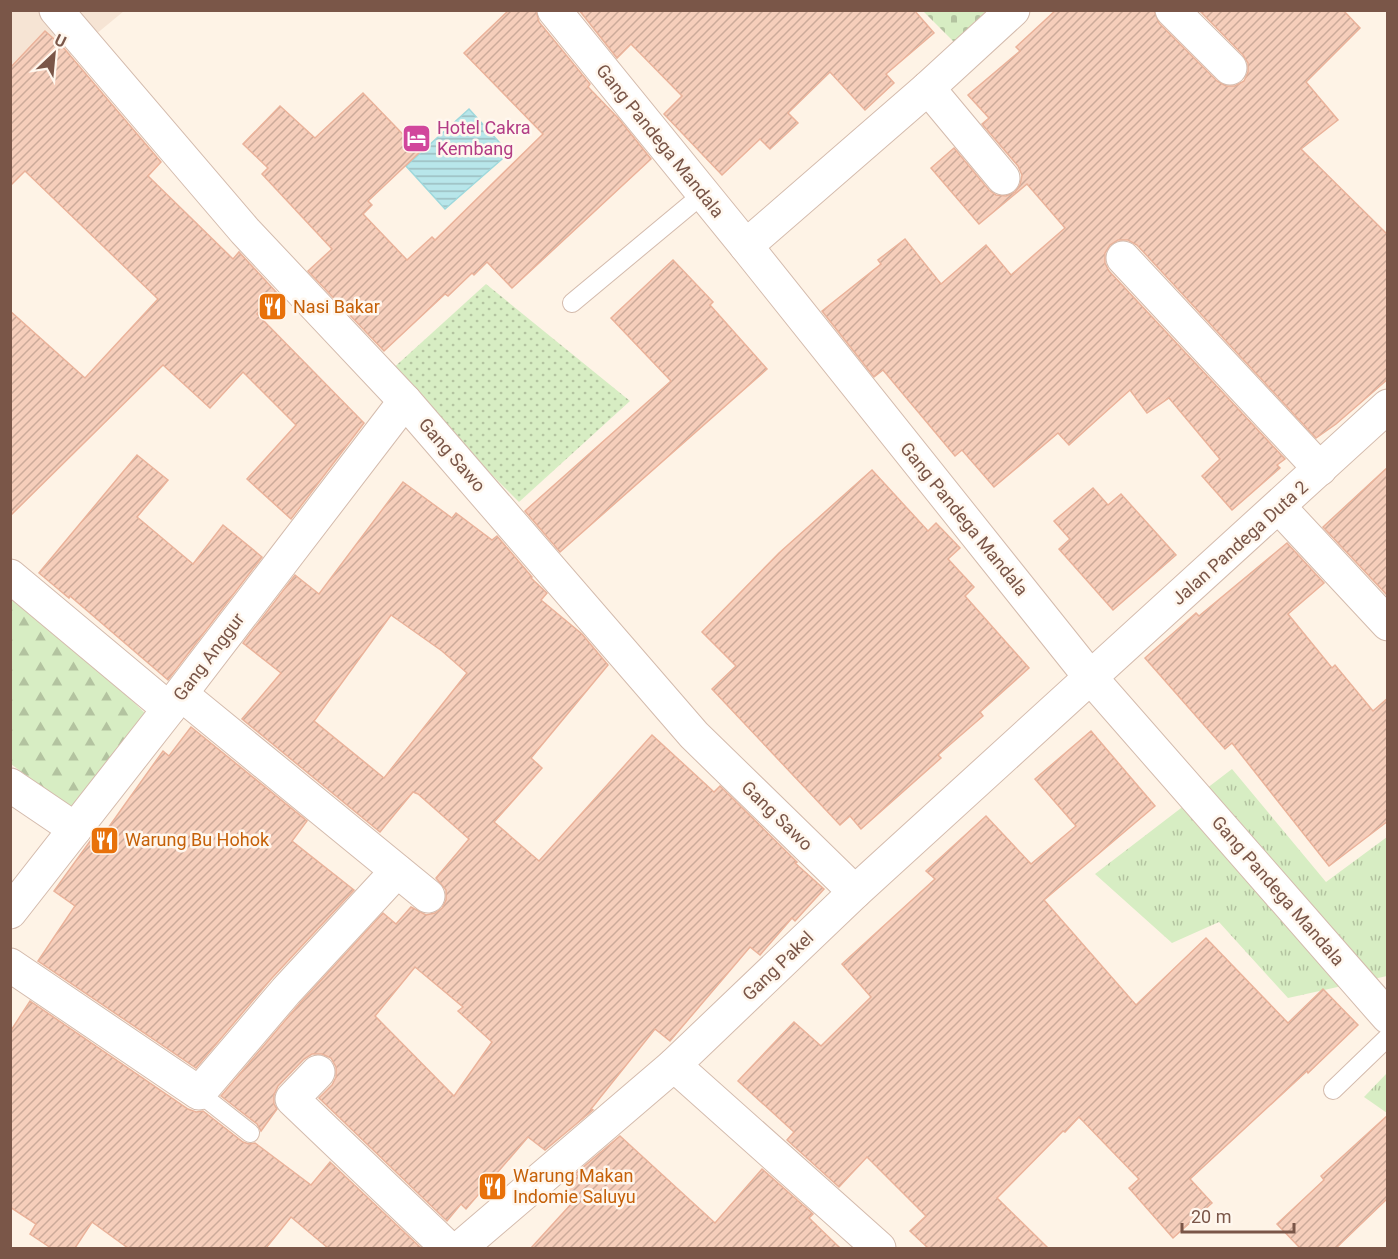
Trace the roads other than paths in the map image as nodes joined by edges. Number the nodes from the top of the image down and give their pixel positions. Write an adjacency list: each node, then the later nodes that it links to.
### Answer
1 (56, 10): 12 (street, Gang Sawo)
2 (554, 10): 8 (street, Gang Pandega Mandala)
3 (1013, 10): 6 (street)
4 (1172, 10): 5 (street)
5 (1230, 68)
6 (928, 88): 7 (street); 9 (street)
7 (1003, 178)
8 (703, 194): 9 (street, Gang Pandega Mandala); 11 (lane)
9 (746, 246): 18 (street, Gang Pandega Mandala)
10 (1123, 258): 14 (street)
11 (572, 303)
12 (405, 401): 19 (street, Gang Anggur); 23 (street, Gang Sawo)
13 (1388, 406): 14 (street, Jalan Pandega Duta 2)
14 (1320, 469): 15 (street, Jalan Pandega Duta 2)
15 (1279, 507): 17 (street); 18 (street, Jalan Pandega Duta 2)
16 (10, 576): 19 (street)
17 (1388, 624)
18 (1091, 678): 23 (street, Gang Pakel); 27 (street, Gang Pandega Mandala)
19 (175, 701): 21 (street, Gang Anggur); 22 (street)
20 (10, 785): 21 (street)
21 (75, 829): 25 (street, Gang Anggur)
22 (397, 871): 24 (street); 32 (street)
23 (855, 892): 29 (street, Gang Pakel)
24 (428, 897)
25 (10, 912)
26 (10, 965): 32 (street)
27 (1388, 1017)
28 (1388, 1037): 31 (lane)
29 (674, 1065): 35 (street, Gang Pakel); 36 (street)
30 (318, 1072): 34 (street)
31 (1333, 1090)
32 (199, 1093): 33 (lane)
33 (250, 1133)
34 (448, 1248)
35 (460, 1248)
36 (879, 1248)

